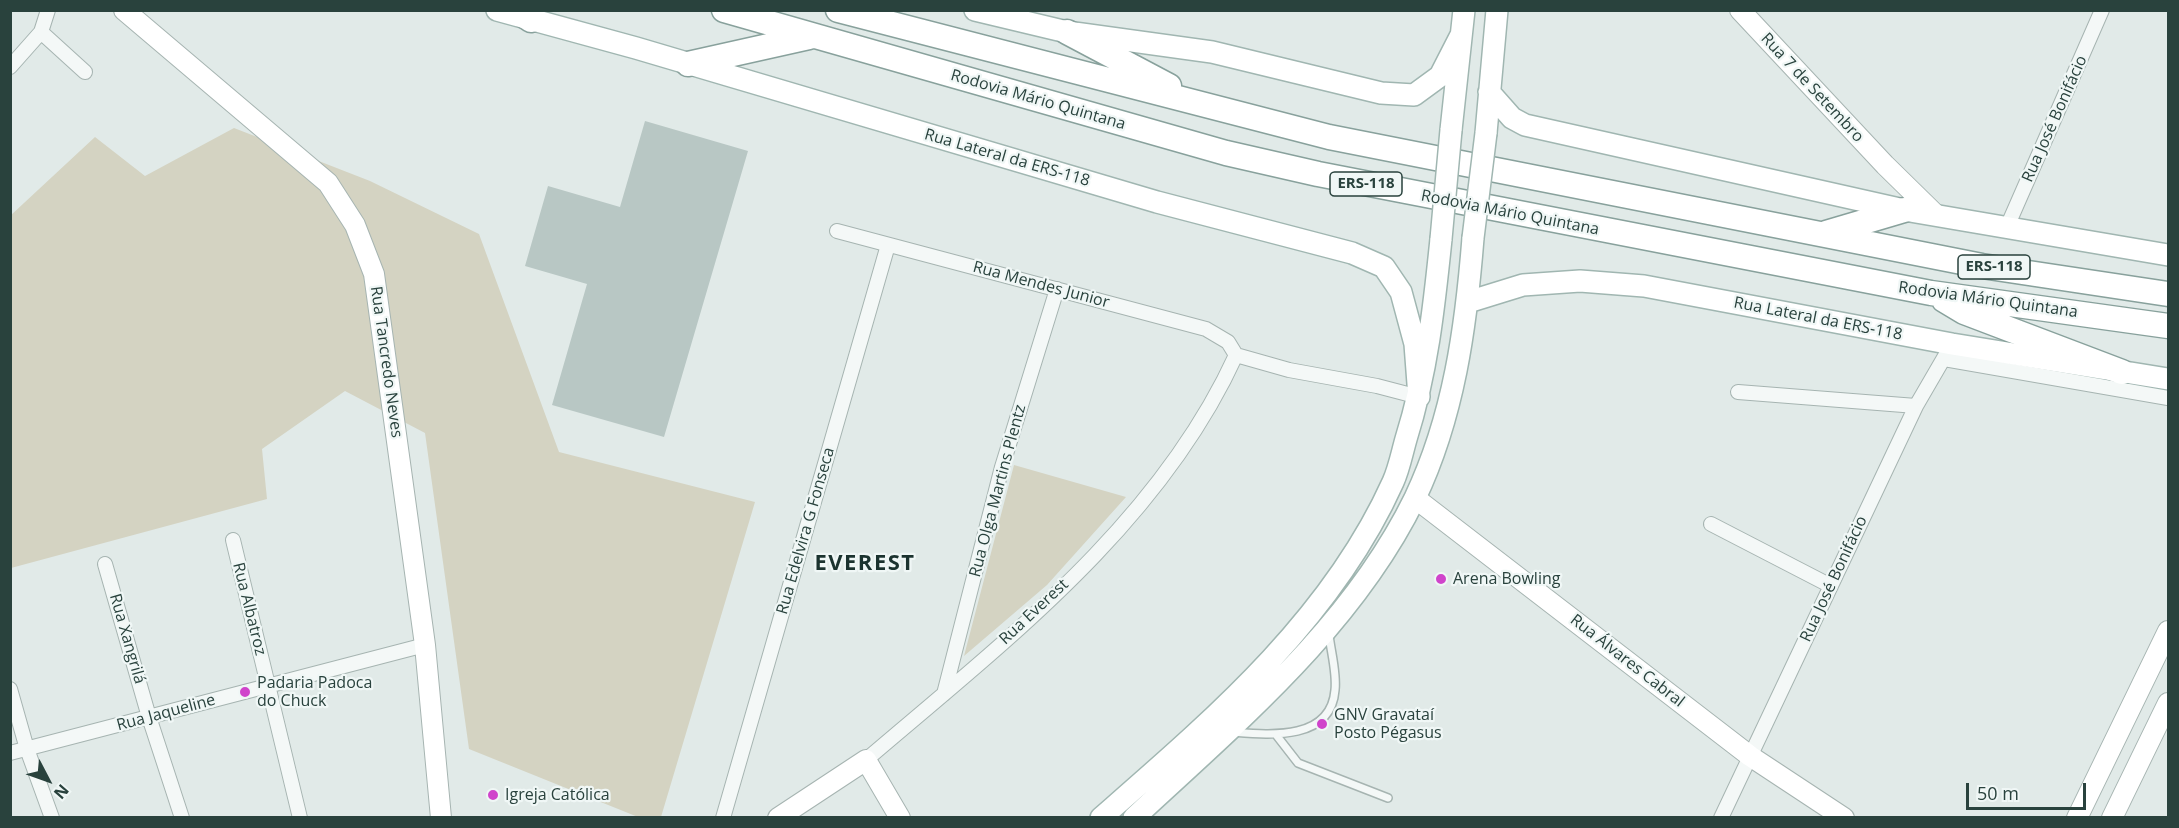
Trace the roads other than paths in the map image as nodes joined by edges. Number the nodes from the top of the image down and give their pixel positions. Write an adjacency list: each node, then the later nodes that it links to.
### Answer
1 (48, 10): 13 (street)
2 (124, 10): 50 (main road, Rua Tancredo Neves)
3 (497, 10): 11 (main road, Rua Lateral da ERS-118)
4 (724, 10): 16 (highway, Rodovia Mário Quintana / ERS-118)
5 (838, 10): 21 (highway, Rodovia Mário Quintana / ERS-118)
6 (975, 10): 12 (main road)
7 (1464, 10): 15 (main road)
8 (1497, 10): 20 (main road)
9 (1740, 10): 22 (main road, Rua 7 de Setembro)
10 (2102, 10): 25 (street, Rua José Bonifácio)
11 (524, 15): 17 (main road, Rua Lateral da ERS-118)
12 (1019, 16): 14 (main road)
13 (41, 32): 18 (street); 19 (street)
14 (1067, 32): 15 (main road); 21 (highway)
15 (1461, 35): 40 (main road, bridge)
16 (811, 36): 17 (highway); 31 (highway, Rodovia Mário Quintana / ERS-118)
17 (688, 64): 40 (main road, Rua Lateral da ERS-118)
18 (10, 67)
19 (85, 72)
20 (1489, 92): 23 (main road); 33 (main road, bridge)
21 (1200, 103): 27 (highway, Rodovia Mário Quintana / ERS-118)
22 (1885, 165): 23 (main road, Rua 7 de Setembro); 24 (main road, Rua 7 de Setembro)
23 (1904, 210): 24 (main road); 27 (highway)
24 (1936, 215): 25 (main road)
25 (2007, 227): 29 (main road)
26 (837, 231): 28 (street, Rua Mendes Junior)
27 (1821, 235): 32 (highway, Rodovia Mário Quintana / ERS-118)
28 (888, 245): 30 (street, Rua Mendes Junior); 67 (street, Rua Edelvira G Fonseca)
29 (2169, 255)
30 (1057, 289): 36 (street, Rua Mendes Junior); 53 (street, Rua Olga Martins Plentz)
31 (1931, 292): 34 (highway, Rodovia Mário Quintana / ERS-118); 37 (highway)
32 (2169, 294)
33 (1468, 302): 35 (main road, Rua Lateral da ERS-118); 43 (main road)
34 (2169, 326)
35 (1948, 351): 37 (main road, Rua Lateral da ERS-118); 41 (street); 42 (street, Rua José Bonifácio)
36 (1236, 355): 40 (street); 53 (street, Rua Everest)
37 (2122, 372): 38 (main road, Rua Lateral da ERS-118)
38 (2169, 379)
39 (1738, 392): 42 (street)
40 (1419, 397): 70 (main road)
41 (2169, 398)
42 (1916, 406): 47 (street, Rua José Bonifácio)
43 (1415, 498): 48 (main road); 60 (main road, Rua Álvares Cabral)
44 (1711, 524): 47 (street)
45 (233, 540): 51 (street, Rua Albatroz)
46 (105, 564): 55 (street, Rua Xangrilá)
47 (1831, 586): 60 (street, Rua José Bonifácio)
48 (1328, 626): 56 (main road); 57 (lane)
49 (2169, 631): 74 (main road)
50 (425, 645): 51 (street, Rua Jaqueline); 66 (main road, Rua Tancredo Neves)
51 (268, 686): 55 (street, Rua Jaqueline); 65 (street, Rua Albatroz)
52 (10, 689): 58 (street)
53 (944, 694): 61 (street, Rua Everest)
54 (2169, 703): 75 (main road)
55 (149, 717): 58 (street, Rua Jaqueline); 64 (street, Rua Xangrilá)
56 (1227, 731): 57 (lane); 71 (main road)
57 (1277, 736): 62 (lane)
58 (27, 749): 59 (street, Rua Jaqueline); 63 (street)
59 (10, 753)
60 (1750, 756): 72 (street, Rua José Bonifácio); 73 (main road, Rua Álvares Cabral)
61 (866, 760): 68 (main road, Rua Everest); 69 (main road)
62 (1388, 798)
63 (52, 818)
64 (182, 818)
65 (300, 818)
66 (441, 818)
67 (723, 818)
68 (778, 818)
69 (900, 818)
70 (1101, 818)
71 (1134, 818)
72 (1721, 818)
73 (1844, 818)
74 (2077, 818)
75 (2112, 818)

